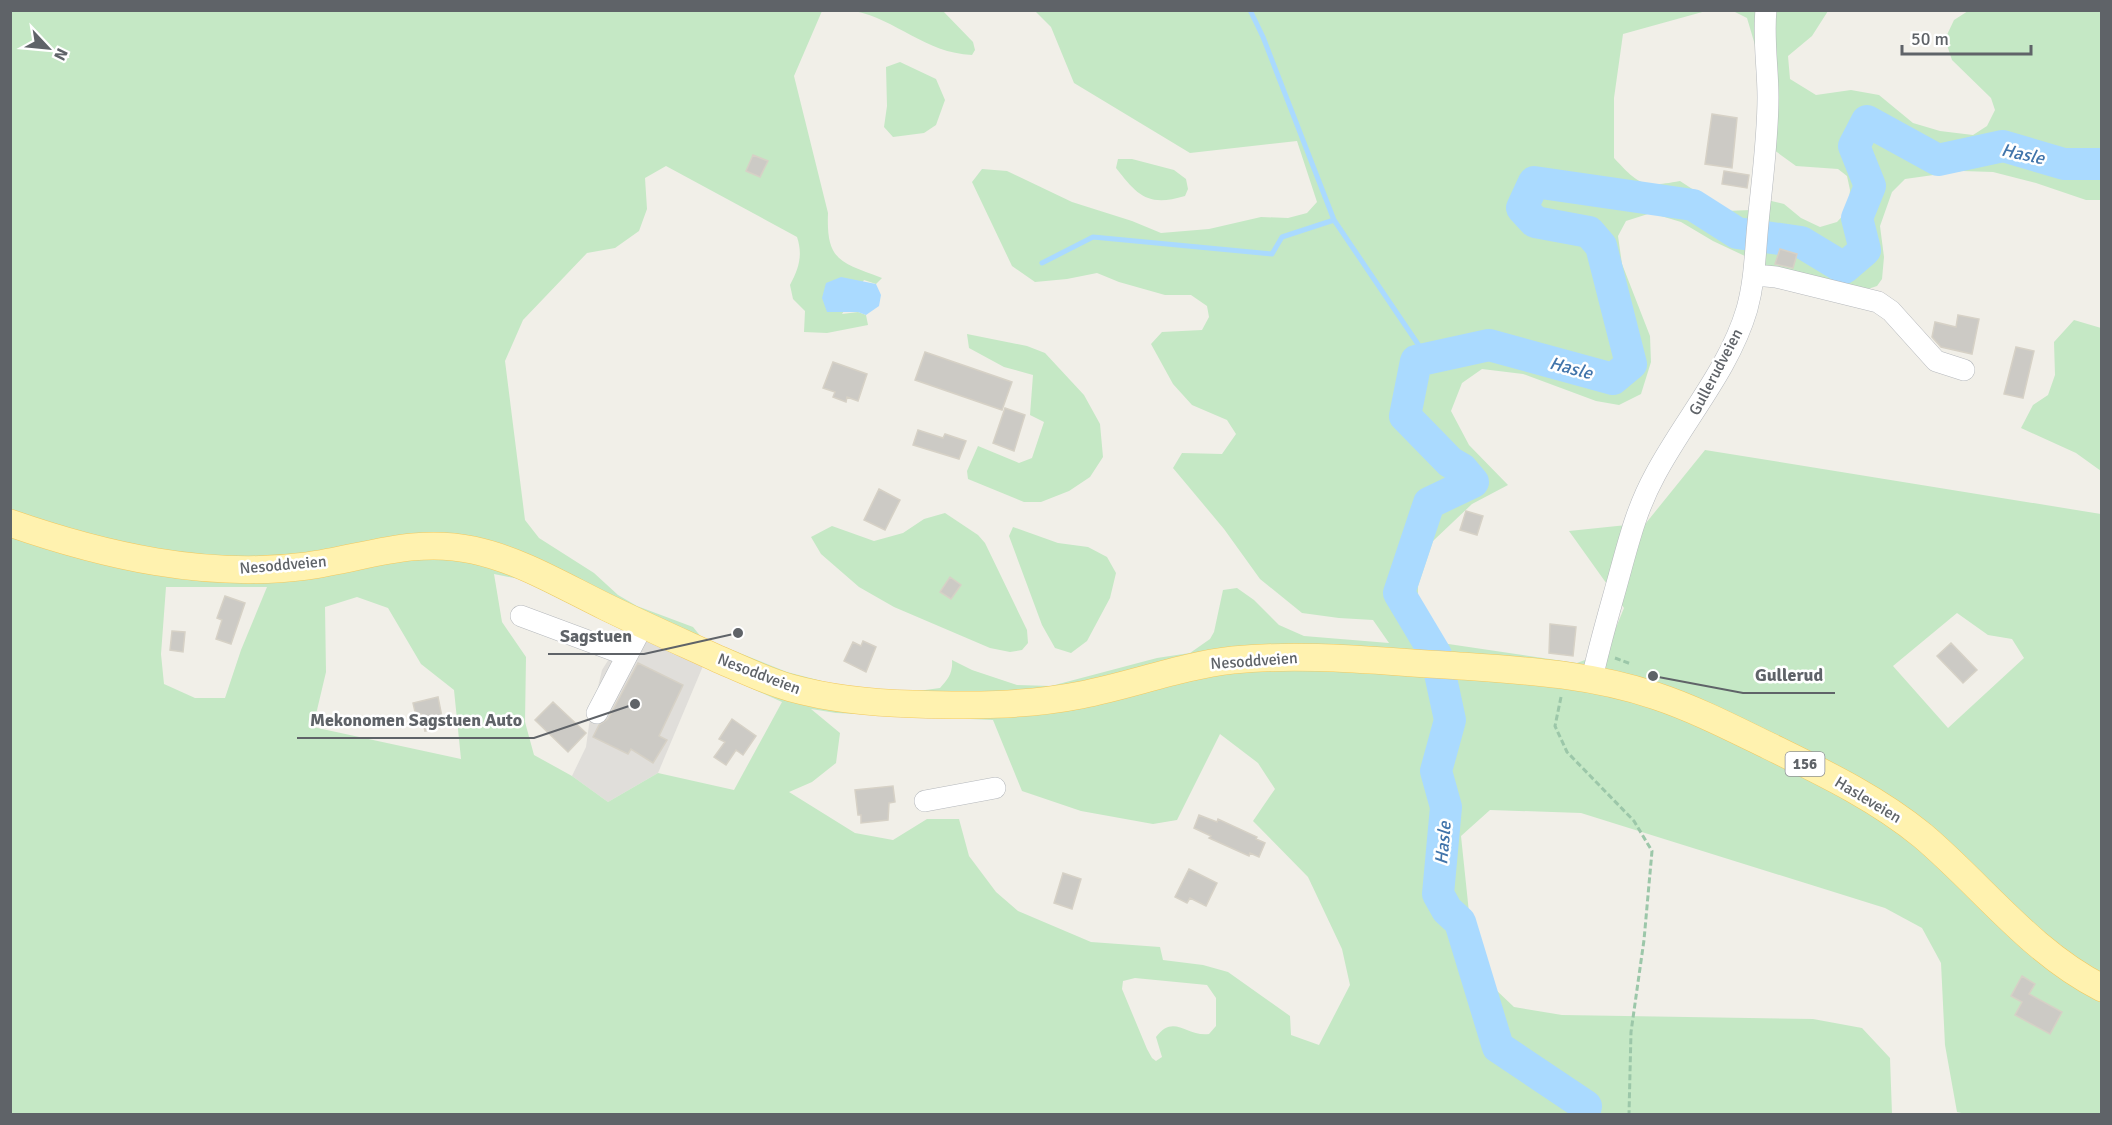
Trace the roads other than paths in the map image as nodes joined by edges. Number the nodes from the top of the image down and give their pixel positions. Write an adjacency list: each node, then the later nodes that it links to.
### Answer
1 (1766, 10): 2 (street, Gullerudveien)
2 (1755, 275): 3 (street); 9 (street, Gullerudveien)
3 (1964, 369)
4 (10, 523): 6 (main road, Nesoddveien / 156)
5 (521, 616): 7 (street)
6 (643, 625): 7 (street); 8 (main road, Nesoddveien / 156)
7 (626, 655): 10 (street)
8 (1437, 665): 9 (main road, Hasleveien / 156)
9 (1592, 679): 13 (main road, Hasleveien / 156)
10 (597, 713)
11 (995, 788): 12 (street)
12 (925, 801)
13 (2102, 988)

